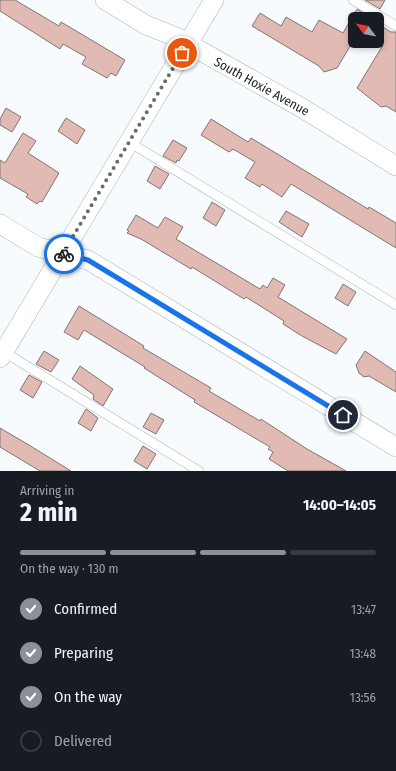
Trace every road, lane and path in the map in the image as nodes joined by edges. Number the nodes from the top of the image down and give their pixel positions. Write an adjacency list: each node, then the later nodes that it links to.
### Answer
1 (104, 0): 5 (street, South Hoxie Avenue)
2 (214, 0): 5 (street)
3 (354, 0): 4 (lane)
4 (396, 26)
5 (187, 44): 6 (street); 7 (street, South Hoxie Avenue)
6 (129, 142): 9 (street); 10 (lane)
7 (396, 166)
8 (0, 224): 9 (street)
9 (63, 254): 11 (street); 12 (street)
10 (396, 305)
11 (2, 355): 13 (lane)
12 (396, 447)
13 (199, 471)

